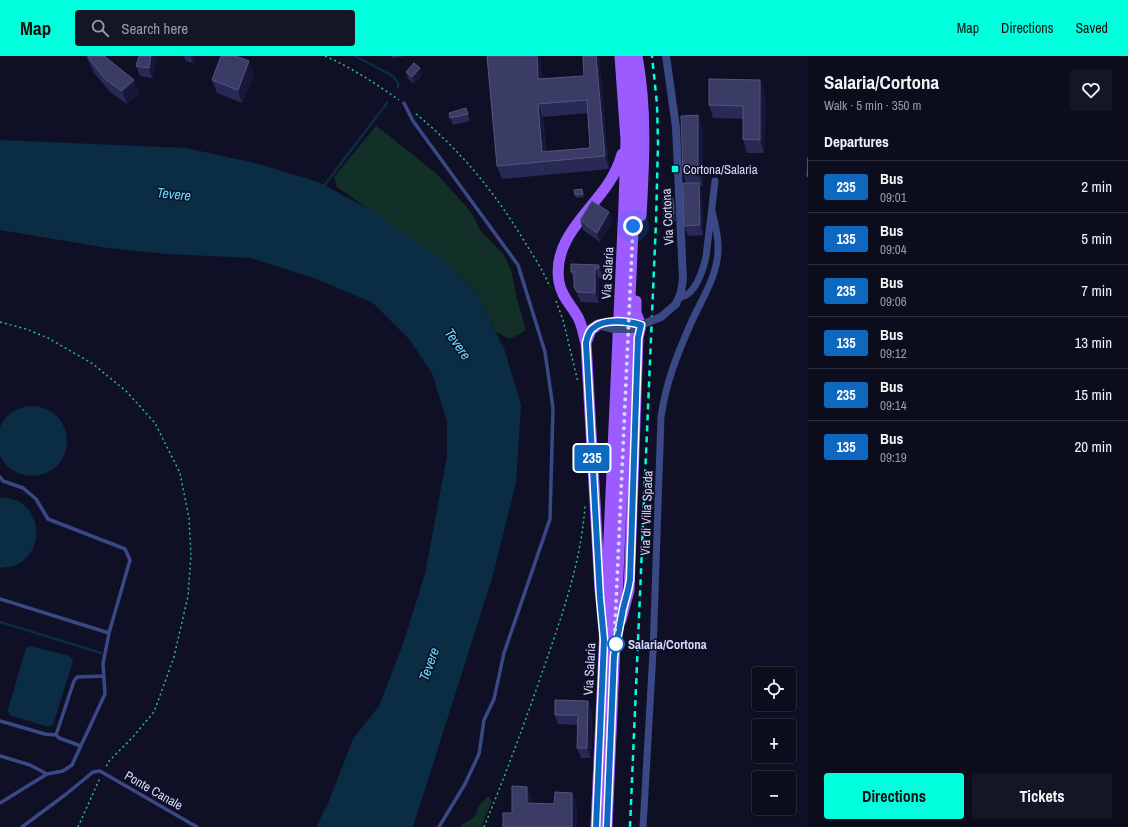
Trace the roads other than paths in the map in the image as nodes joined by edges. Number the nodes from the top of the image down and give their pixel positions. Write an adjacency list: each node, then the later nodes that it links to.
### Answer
1 (620, 56): 6 (main road, Via Salaria)
2 (630, 56): 18 (main road, Via Salaria)
3 (637, 56): 12 (main road)
4 (666, 56): 9 (street, Via Cortona)
5 (404, 103): 28 (lane)
6 (626, 140): 10 (main road); 17 (main road, Via Salaria)
7 (715, 181): 8 (street, Via di Villa Spada)
8 (712, 210): 9 (street, Via di Villa Spada); 31 (street, Via di Villa Spada)
9 (678, 301): 12 (street, bridge)
10 (577, 315): 11 (main road); 13 (main road)
11 (598, 325): 12 (street, bridge); 13 (main road)
12 (641, 325): 18 (main road)
13 (586, 343): 17 (main road)
14 (0, 477): 16 (lane)
15 (0, 599): 16 (lane)
16 (108, 633): 19 (lane)
17 (604, 640): 29 (main road, Via Salaria)
18 (614, 656): 30 (main road, Via Salaria)
19 (104, 676): 21 (lane); 22 (lane)
20 (0, 721): 21 (lane)
21 (56, 735): 22 (lane)
22 (81, 746): 24 (lane)
23 (0, 756): 24 (lane)
24 (47, 774): 25 (lane)
25 (0, 803)
26 (22, 827): 27 (lane, Ponte Canale, bridge)
27 (197, 827)
28 (439, 827)
29 (596, 827)
30 (607, 827)
31 (643, 827)

